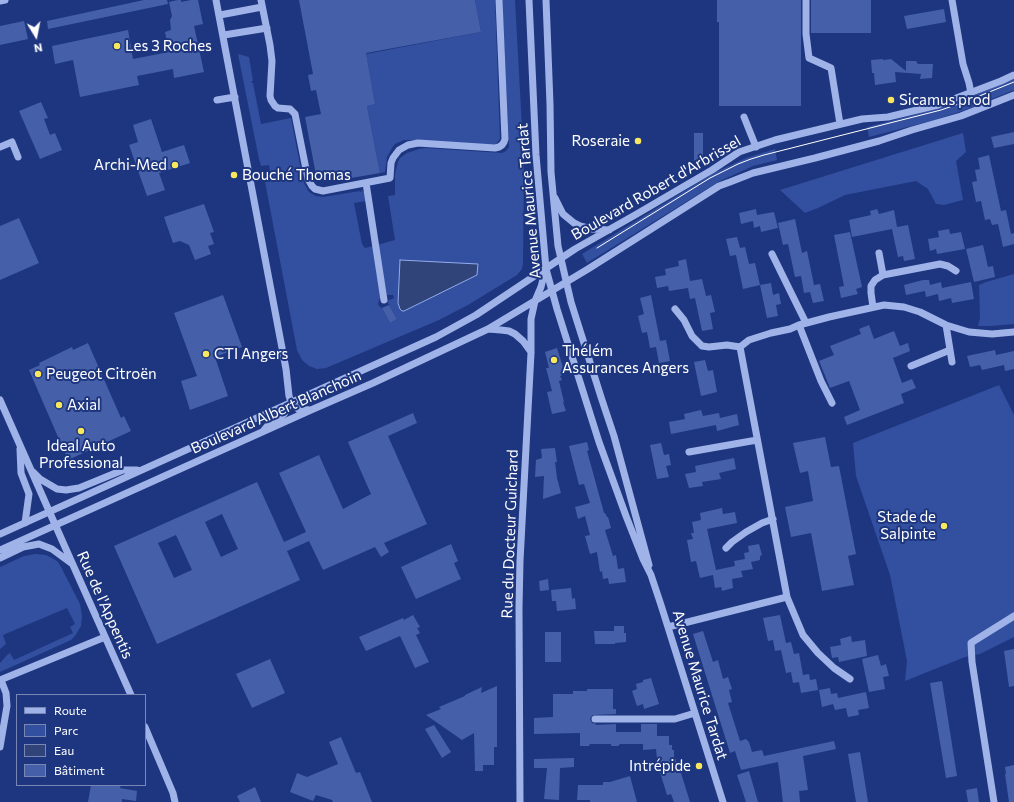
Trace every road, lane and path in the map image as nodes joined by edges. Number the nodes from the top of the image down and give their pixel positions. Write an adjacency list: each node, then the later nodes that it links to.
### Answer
1 (5, 0): 8 (street)
2 (216, 0): 10 (street)
3 (498, 0): 23 (street)
4 (529, 0): 29 (street, Avenue Maurice Tardat)
5 (546, 0): 24 (street, Avenue Maurice Tardat)
6 (806, 0): 19 (street)
7 (952, 0): 14 (street)
8 (0, 1)
9 (262, 3): 10 (street); 11 (street)
10 (220, 15): 12 (street)
11 (267, 28): 12 (street); 23 (street)
12 (224, 35): 16 (street)
13 (1014, 75): 14 (street, Boulevard Robert d'Arbrissel)
14 (971, 93): 19 (street, Boulevard Robert d'Arbrissel)
15 (1014, 95): 32 (street, Boulevard Robert d'Arbrissel)
16 (235, 97): 17 (street); 48 (street)
17 (217, 100)
18 (744, 117): 21 (street)
19 (840, 124): 21 (street, Boulevard Robert d'Arbrissel)
20 (0, 147): 22 (street)
21 (756, 147): 25 (street, Boulevard Robert d'Arbrissel)
22 (18, 157)
23 (366, 183): 34 (street)
24 (554, 194): 25 (street); 28 (street, Avenue Maurice Tardat)
25 (609, 230): 28 (street, Boulevard Robert d'Arbrissel)
26 (879, 253): 31 (street)
27 (772, 254): 38 (street)
28 (561, 259): 29 (street, Boulevard Robert d'Arbrissel); 32 (street, Avenue Maurice Tardat)
29 (546, 269): 33 (street, Avenue Maurice Tardat); 35 (street, Rue du Docteur Guichard); 48 (street, Boulevard Albert Blanchoin)
30 (956, 271): 31 (street)
31 (883, 275): 36 (street)
32 (566, 282): 33 (street, Boulevard Robert d'Arbrissel); 66 (street, Avenue Maurice Tardat)
33 (554, 289): 35 (street, Boulevard Albert Blanchoin); 66 (street, Avenue Maurice Tardat)
34 (384, 300)
35 (535, 301): 40 (street, Boulevard Albert Blanchoin); 44 (street, Rue du Docteur Guichard)
36 (873, 307): 38 (street); 39 (street)
37 (675, 309): 42 (street)
38 (802, 324): 42 (street); 49 (street)
39 (946, 326): 41 (street); 43 (street)
40 (488, 329): 44 (street); 50 (street, Boulevard Albert Blanchoin)
41 (1014, 332)
42 (740, 346): 52 (street)
43 (950, 350): 45 (street); 46 (street)
44 (531, 353): 79 (street, Rue du Docteur Guichard)
45 (952, 362)
46 (911, 366)
47 (0, 400): 53 (street, Rue de l'Appentis)
48 (291, 402): 50 (street); 51 (street); 56 (street, Boulevard Albert Blanchoin)
49 (832, 403)
50 (311, 410): 51 (street, Boulevard Albert Blanchoin)
51 (262, 433): 60 (street, Boulevard Albert Blanchoin)
52 (757, 440): 54 (street); 58 (street)
53 (20, 445): 55 (street, Rue de l'Appentis); 59 (street)
54 (689, 452)
55 (30, 469): 56 (street); 57 (street, Rue de l'Appentis)
56 (140, 470): 57 (street, Boulevard Albert Blanchoin)
57 (50, 512): 59 (street, Boulevard Albert Blanchoin); 60 (street, Rue de l'Appentis)
58 (773, 519): 62 (street); 67 (street)
59 (25, 523): 61 (street, Boulevard Albert Blanchoin)
60 (55, 524): 63 (street, Boulevard Albert Blanchoin); 65 (street, Rue de l'Appentis)
61 (0, 534)
62 (726, 548)
63 (0, 550)
64 (0, 558): 65 (street)
65 (73, 564): 70 (street, Rue de l'Appentis)
66 (651, 575): 69 (street, Avenue Maurice Tardat)
67 (787, 597): 69 (street); 71 (street)
68 (1014, 616): 81 (street)
69 (668, 627): 74 (street, Avenue Maurice Tardat)
70 (105, 636): 72 (street); 73 (street, Rue de l'Appentis)
71 (850, 679)
72 (0, 680): 77 (street)
73 (131, 694)
74 (695, 713): 75 (street); 80 (street, Avenue Maurice Tardat)
75 (595, 719)
76 (146, 729): 78 (street)
77 (0, 747)
78 (175, 802)
79 (520, 802)
80 (722, 802)
81 (994, 802)

